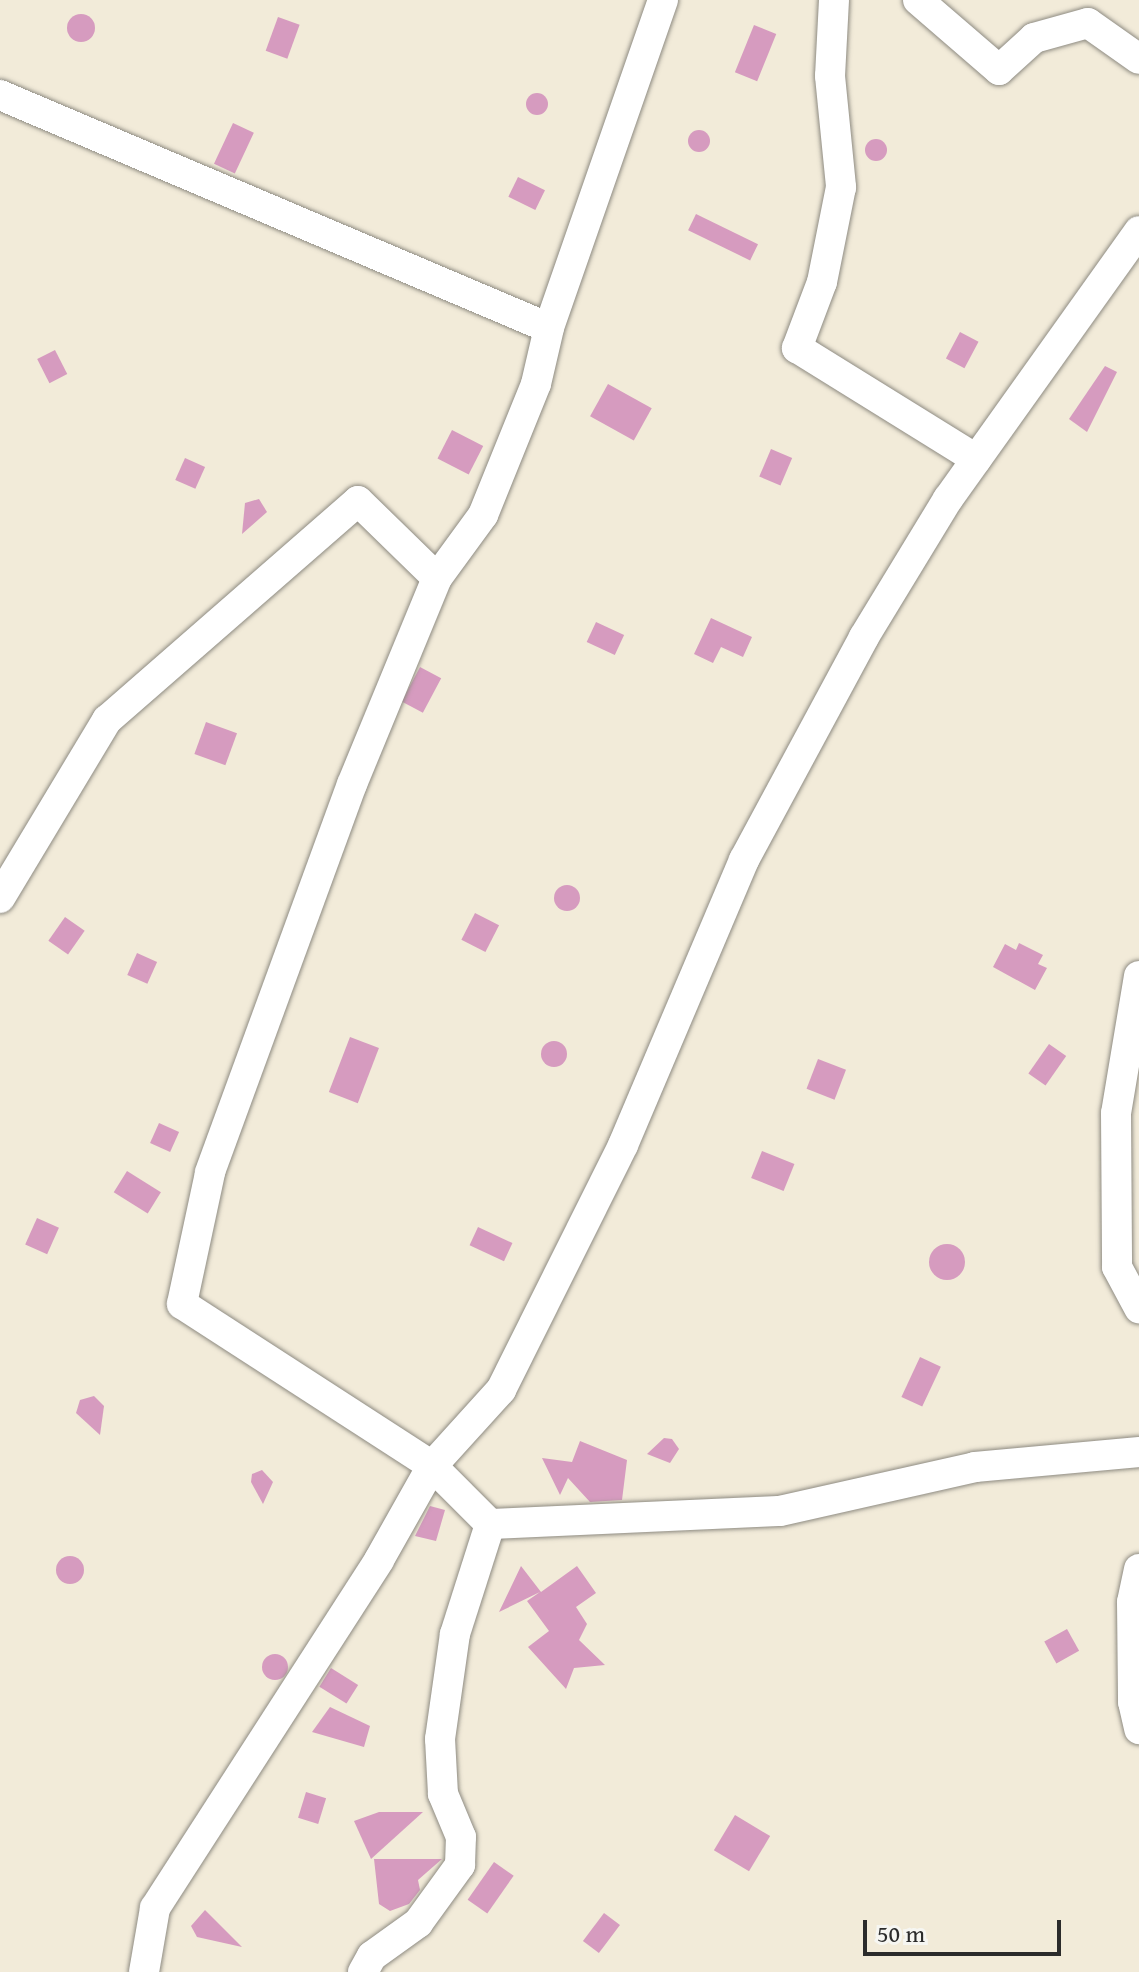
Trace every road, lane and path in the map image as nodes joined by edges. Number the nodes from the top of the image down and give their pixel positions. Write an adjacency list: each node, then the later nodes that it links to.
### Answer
1 (663, 0): 7 (street)
2 (834, 0): 8 (street)
3 (918, 0): 4 (street)
4 (1139, 59)
5 (0, 95): 7 (street)
6 (1139, 231): 8 (street)
7 (549, 328): 9 (street)
8 (976, 459): 14 (street)
9 (437, 578): 10 (street); 14 (street)
10 (0, 898)
11 (1139, 976): 12 (street)
12 (1139, 1308)
13 (1139, 1452): 15 (street)
14 (432, 1466): 15 (street); 18 (street)
15 (490, 1524): 19 (street)
16 (1139, 1569): 17 (street)
17 (1139, 1729)
18 (144, 1972)
19 (363, 1972)

